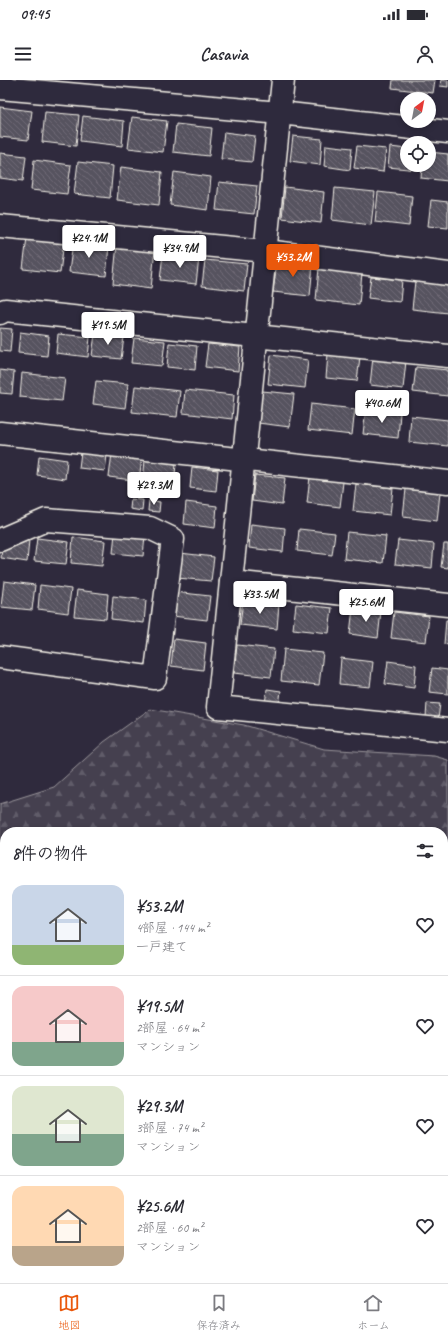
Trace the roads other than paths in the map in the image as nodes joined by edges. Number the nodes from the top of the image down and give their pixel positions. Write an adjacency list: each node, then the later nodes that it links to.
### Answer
1 (283, 80): 3 (street)
2 (0, 88): 3 (street)
3 (280, 113): 4 (street); 6 (street)
4 (448, 132)
5 (0, 226): 6 (street)
6 (266, 251): 7 (street); 9 (street)
7 (448, 274)
8 (0, 313): 9 (street)
9 (257, 336): 10 (street); 12 (street)
10 (448, 356)
11 (0, 433): 12 (street)
12 (244, 459): 13 (street); 15 (street)
13 (448, 482)
14 (0, 540): 17 (street)
15 (231, 582): 16 (street); 18 (street)
16 (448, 605)
17 (0, 657)
18 (448, 730)

